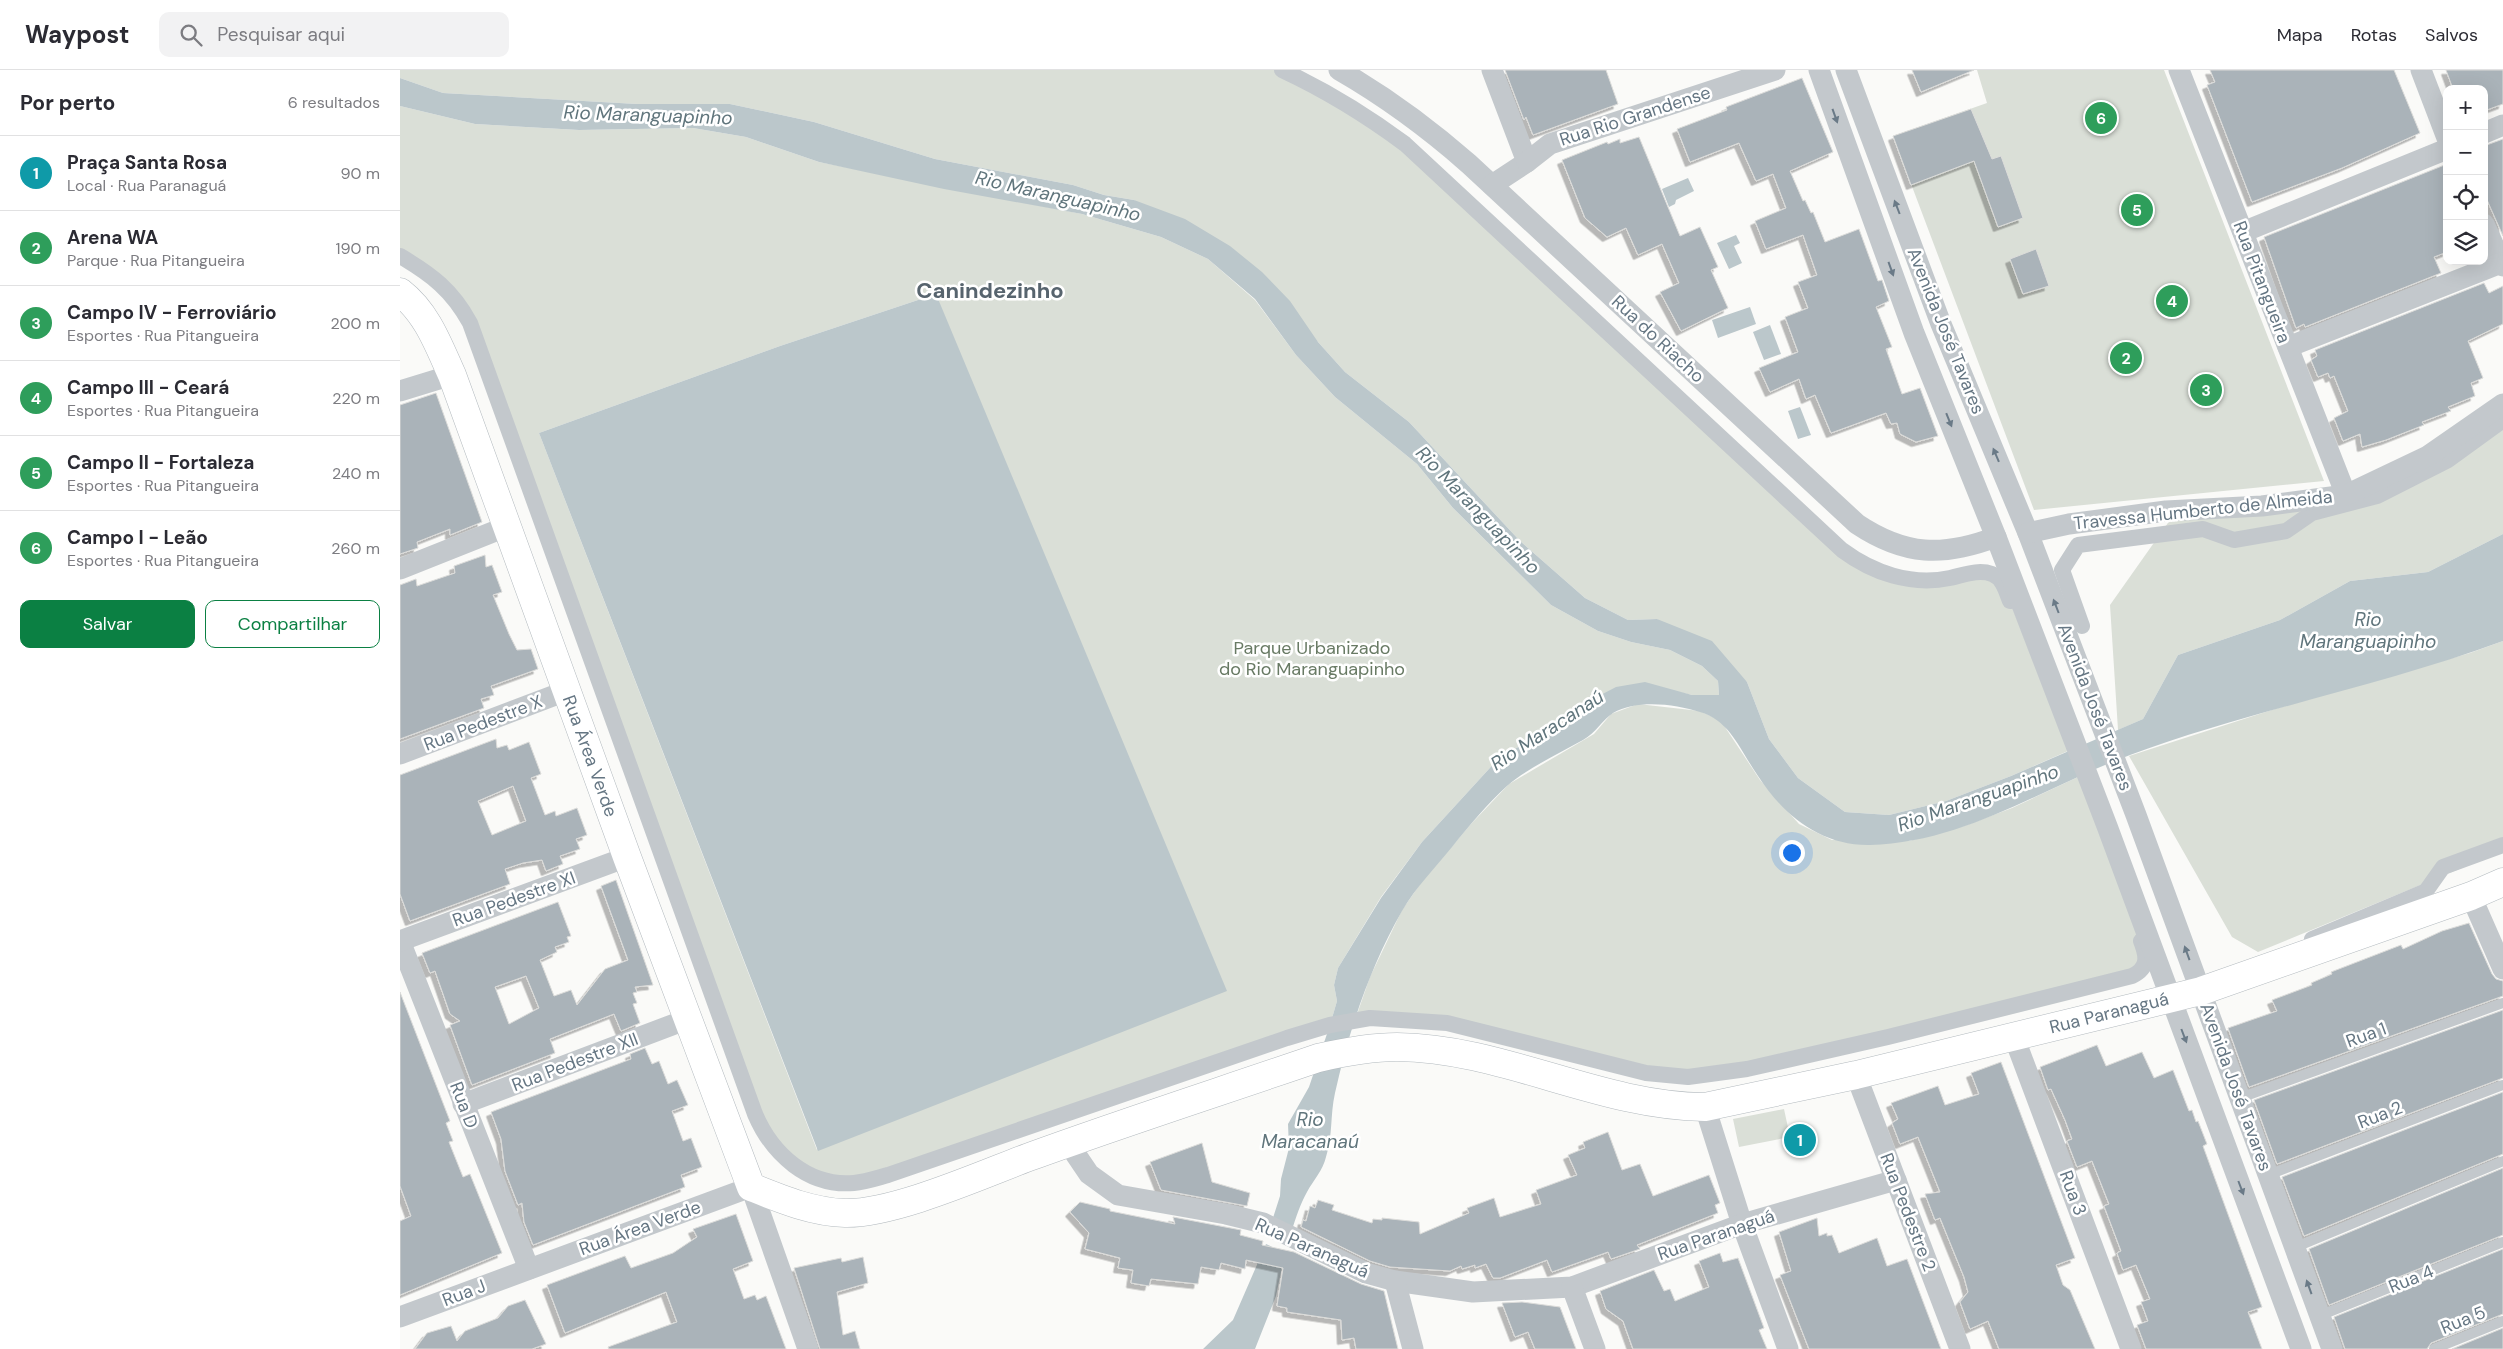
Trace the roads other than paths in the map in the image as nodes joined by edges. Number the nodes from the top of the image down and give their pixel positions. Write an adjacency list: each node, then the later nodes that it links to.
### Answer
1 (1282, 70): 34 (street)
2 (1339, 70): 14 (street, Rua do Riacho)
3 (1492, 70): 13 (street)
4 (1775, 70): 13 (street, Rua Rio Grandense)
5 (1819, 70): 21 (street, Avenida José Tavares, one-way to 21)
6 (1846, 70): 20 (street, Avenida José Tavares, one-way to 6)
7 (2179, 70): 15 (street, Rua Pitangueira)
8 (2421, 70): 10 (street)
9 (2503, 125): 11 (street)
10 (2444, 130)
11 (2488, 131)
12 (2443, 151): 15 (street)
13 (1527, 162): 14 (street, Rua Rio Grandense)
14 (1492, 185): 30 (street, Rua do Riacho)
15 (2243, 232): 22 (street, Rua Pitangueira)
16 (2488, 232): 18 (street)
17 (400, 256): 36 (street)
18 (2501, 259): 22 (street)
19 (400, 292): 23 (main road, Rua Área Verde)
20 (1941, 324): 21 (street); 29 (street, Avenida José Tavares, one-way to 20)
21 (1914, 333): 30 (street, Avenida José Tavares, one-way to 30)
22 (2288, 347): 27 (street, Rua Pitangueira)
23 (452, 375): 24 (street); 28 (main road, Rua Área Verde)
24 (400, 391)
25 (2503, 404): 27 (street, Travessa Humberto de Almeida)
26 (2503, 420): 32 (street)
27 (2346, 494): 29 (street, Travessa Humberto de Almeida)
28 (508, 526): 31 (street); 33 (main road, Rua Área Verde)
29 (2028, 532): 43 (street, Avenida José Tavares, one-way to 29)
30 (1996, 537): 34 (street, Avenida José Tavares)
31 (400, 569)
32 (2082, 626)
33 (566, 691): 35 (street, Rua Pedestre X); 38 (main road, Rua Área Verde)
34 (2051, 694): 36 (street, Avenida José Tavares)
35 (400, 754)
36 (2102, 827): 44 (street, Avenida José Tavares)
37 (2503, 845): 43 (street)
38 (627, 857): 41 (street, Rua Pedestre XI); 46 (main road, Rua Área Verde)
39 (2503, 882): 40 (main road, Rua Paranaguá)
40 (2471, 896): 42 (street); 43 (main road, Rua Paranaguá)
41 (400, 941): 51 (street, Rua D)
42 (2503, 969)
43 (2199, 986): 44 (main road, Rua Paranaguá); 50 (street, Avenida José Tavares)
44 (2170, 998): 47 (main road, Rua Paranaguá); 73 (street, Avenida José Tavares, one-way to 73)
45 (2503, 1003): 50 (lane, Rua 1)
46 (688, 1019): 51 (street, Rua Pedestre XII); 57 (main road, Rua Área Verde)
47 (2014, 1037): 48 (main road, Rua Paranaguá); 72 (street, Rua 3)
48 (1856, 1075): 52 (main road, Rua Paranaguá); 56 (street, Rua Pedestre 2)
49 (2503, 1085): 55 (lane, Rua 2)
50 (2240, 1098): 55 (street, Avenida José Tavares)
51 (463, 1104): 61 (street, Rua D)
52 (1705, 1106): 53 (main road, Rua Paranaguá); 58 (street)
53 (1068, 1143): 57 (main road); 62 (street, Rua Paranaguá)
54 (2503, 1161): 60 (lane)
55 (2268, 1175): 60 (street, Avenida José Tavares)
56 (1896, 1180): 58 (street, Rua Paranaguá); 71 (street, Rua Pedestre 2)
57 (751, 1187): 61 (street, Rua Área Verde); 67 (street, Rua Área Verde)
58 (1742, 1224): 63 (street, Rua Paranaguá); 70 (street)
59 (2503, 1242): 64 (lane, Rua 4)
60 (2294, 1248): 64 (street, Avenida José Tavares, one-way to 60)
61 (529, 1269): 65 (street, Rua J)
62 (1394, 1281): 63 (street, Rua Paranaguá); 68 (street)
63 (1572, 1287): 69 (street)
64 (2319, 1316): 74 (street, Avenida José Tavares)
65 (400, 1317)
66 (2503, 1321): 75 (lane, Rua 5)
67 (808, 1349)
68 (1413, 1349)
69 (1594, 1349)
70 (1788, 1349)
71 (1960, 1349)
72 (2131, 1349)
73 (2301, 1349)
74 (2332, 1349)
75 (2434, 1349)

